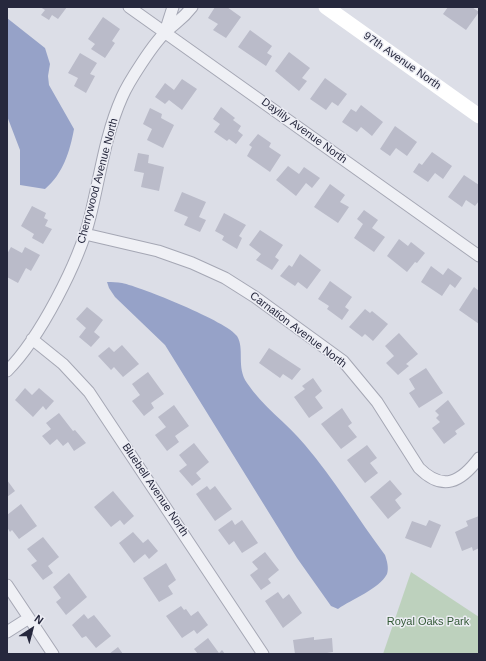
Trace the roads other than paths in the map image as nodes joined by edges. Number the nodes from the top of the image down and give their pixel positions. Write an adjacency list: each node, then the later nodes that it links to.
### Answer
1 (130, 7): 5 (street, Daylily Avenue North)
2 (173, 7): 5 (street, Cherrywood Avenue North)
3 (192, 7): 5 (street, Cherrywood Avenue North)
4 (326, 7): 6 (street, 97th Avenue North)
5 (165, 32): 7 (street, Cherrywood Avenue North); 8 (street, Daylily Avenue North)
6 (479, 116)
7 (85, 234): 9 (street, Cherrywood Avenue North); 11 (street, Carnation Avenue North)
8 (479, 256)
9 (32, 339): 10 (street, Cherrywood Avenue North); 16 (street, Bluebell Avenue North)
10 (7, 371)
11 (479, 458)
12 (7, 585): 13 (street)
13 (29, 618): 14 (street); 15 (street)
14 (7, 632)
15 (53, 654)
16 (264, 654)

